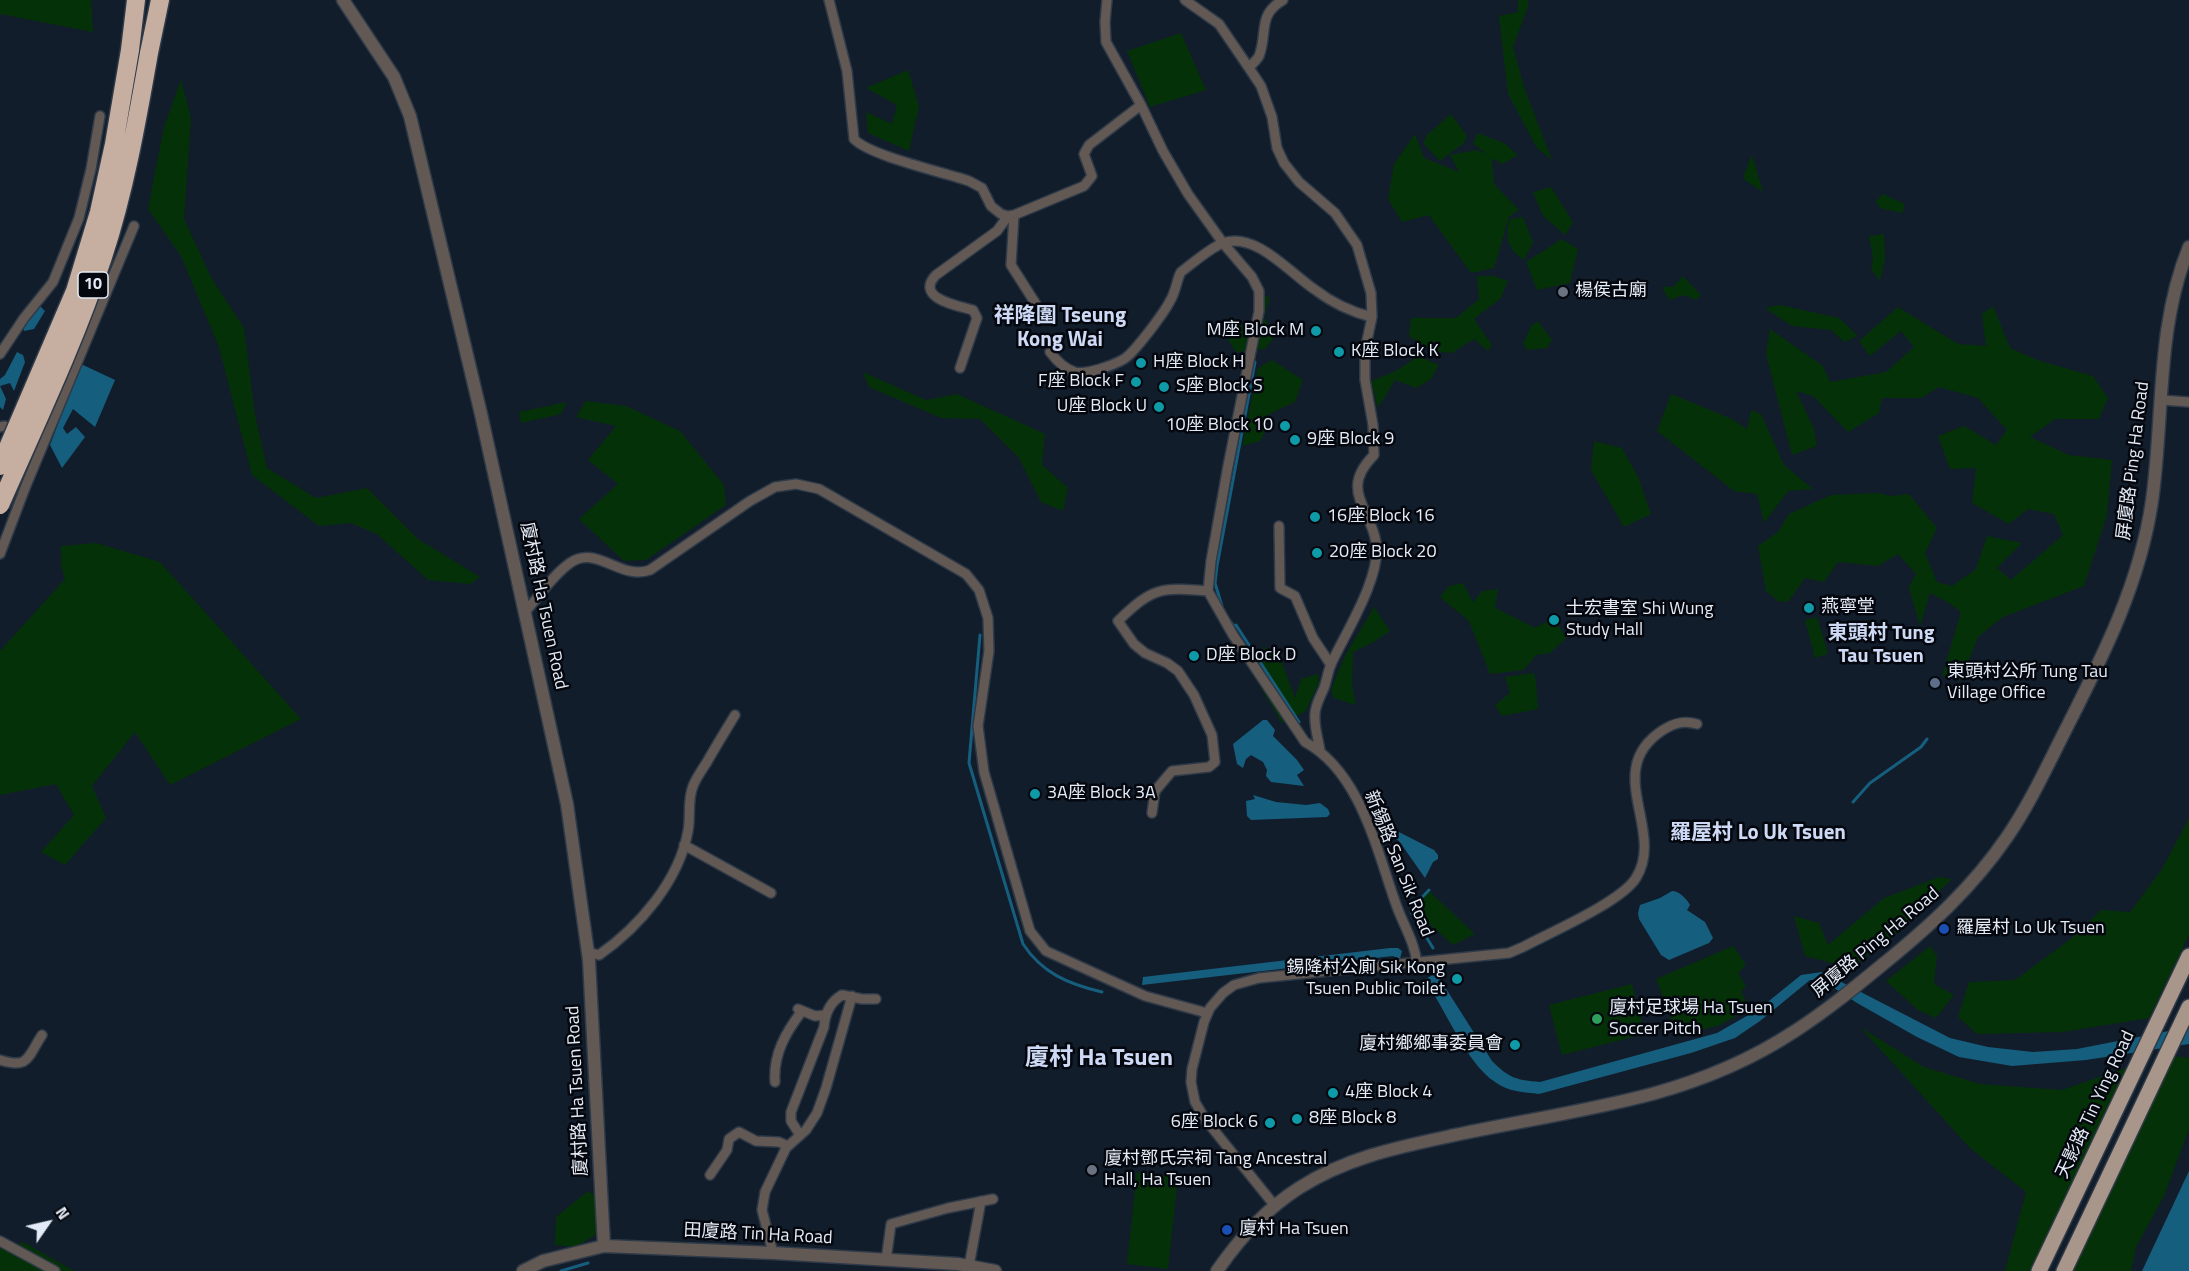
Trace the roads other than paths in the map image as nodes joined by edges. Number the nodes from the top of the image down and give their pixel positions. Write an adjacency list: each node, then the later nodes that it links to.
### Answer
1 (128, 0): 10 (highway)
2 (136, 0): 10 (highway, 10)
3 (155, 0): 11 (highway, 10)
4 (160, 0): 11 (highway)
5 (343, 0): 33 (street, 廈村路 Ha Tsuen Road)
6 (829, 0): 15 (street)
7 (1107, 0): 13 (street)
8 (1185, 0): 12 (street)
9 (1283, 0): 12 (street)
10 (130, 50): 28 (highway, 10, bridge)
11 (149, 52): 29 (highway, 10, bridge)
12 (1249, 68): 20 (street)
13 (1141, 105): 15 (street); 17 (street)
14 (100, 116): 22 (street)
15 (1011, 215): 19 (street); 23 (street)
16 (134, 226): 27 (street)
17 (1223, 243): 20 (street); 21 (street); 32 (street)
18 (2189, 247): 24 (street, 屏廈路 Ping Ha Road)
19 (1041, 312)
20 (1372, 317): 34 (street)
21 (1050, 352)
22 (0, 354)
23 (960, 368)
24 (2161, 400): 25 (street); 57 (street, 屏廈路 Ping Ha Road)
25 (2189, 402)
26 (0, 427): 27 (street)
27 (42, 446): 31 (street)
28 (0, 466)
29 (0, 505)
30 (1279, 526): 34 (street)
31 (0, 554)
32 (1208, 591): 37 (street, 新錫路 San Sik Road); 38 (street)
33 (526, 611): 41 (street, 廈村路 Ha Tsuen Road); 47 (street)
34 (1331, 665): 37 (street)
35 (735, 715): 39 (street)
36 (1697, 724): 43 (street)
37 (1320, 750): 43 (street, 新錫路 San Sik Road)
38 (1152, 813)
39 (684, 845): 40 (street); 41 (street)
40 (771, 893)
41 (588, 952): 59 (street, 廈村路 Ha Tsuen Road)
42 (2189, 956): 67 (main road, 天影路 Tin Ying Road)
43 (1417, 964): 47 (street)
44 (852, 996): 45 (street); 48 (street); 52 (street)
45 (876, 999)
46 (2187, 1011): 68 (main road)
47 (1207, 1013): 57 (street)
48 (825, 1015): 51 (street); 52 (street)
49 (42, 1035): 50 (street)
50 (0, 1060)
51 (775, 1082)
52 (800, 1135): 53 (street)
53 (788, 1146): 54 (street); 60 (street)
54 (710, 1175)
55 (993, 1200): 56 (street)
56 (981, 1201): 61 (street); 62 (street)
57 (1275, 1206): 66 (street, 屏廈路 Ping Ha Road)
58 (0, 1241): 63 (street)
59 (604, 1246): 60 (street, 田廈路 Tin Ha Road); 64 (street, 田廈路 Tin Ha Road)
60 (773, 1253): 61 (street, 田廈路 Tin Ha Road)
61 (886, 1260): 62 (street, 田廈路 Tin Ha Road)
62 (969, 1266): 65 (street, 田廈路 Tin Ha Road)
63 (55, 1271)
64 (523, 1271)
65 (995, 1271)
66 (1217, 1271)
67 (2039, 1271)
68 (2064, 1271)

